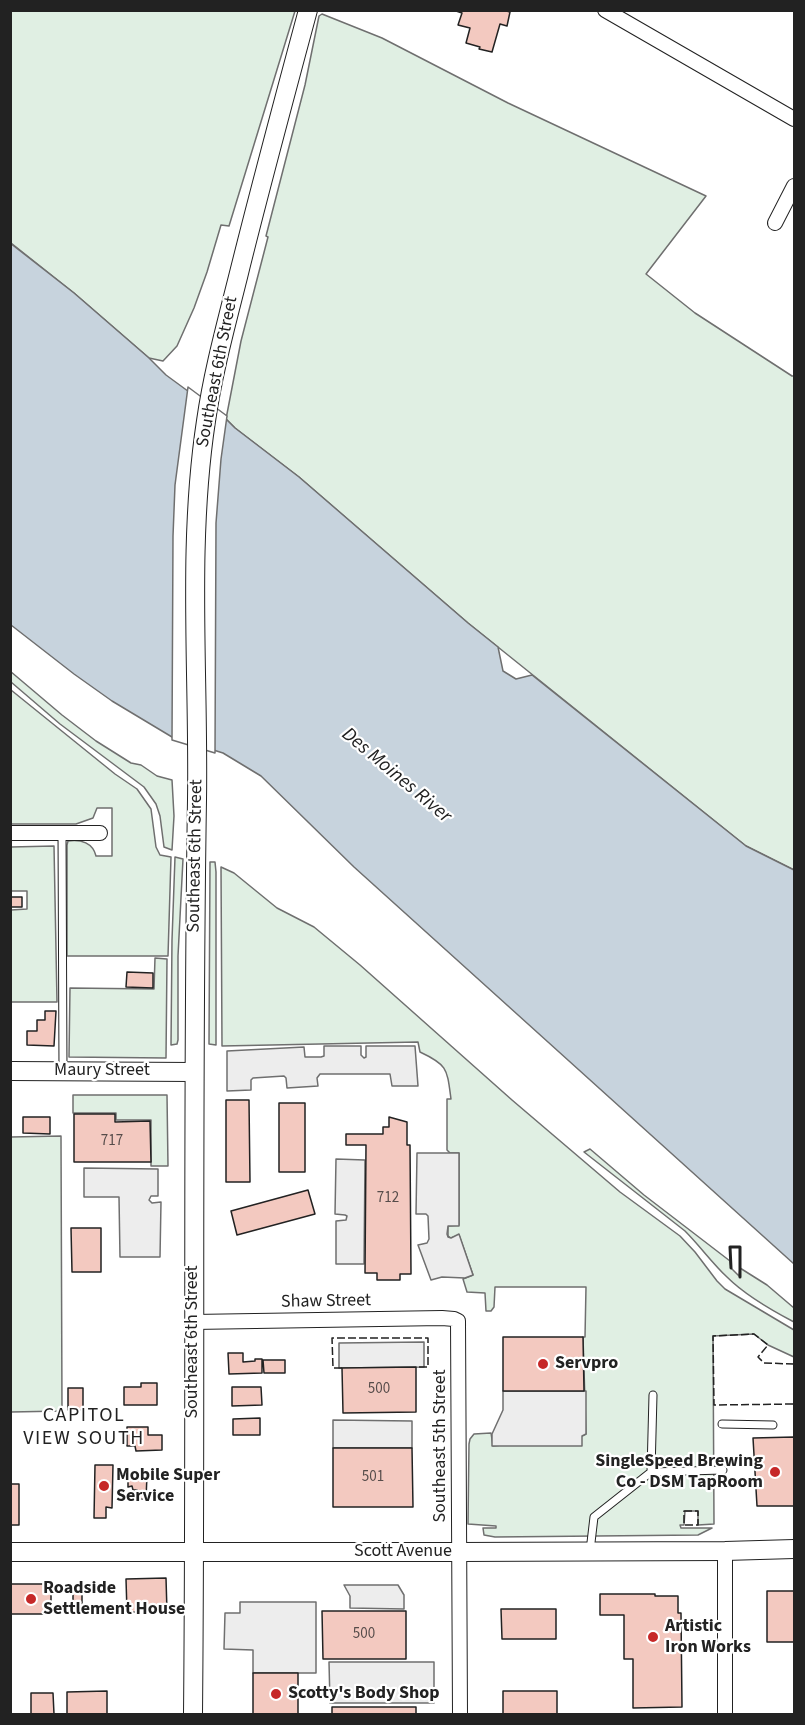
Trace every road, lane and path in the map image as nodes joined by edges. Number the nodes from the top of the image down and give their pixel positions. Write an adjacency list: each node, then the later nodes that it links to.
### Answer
1 (308, 10): 11 (main road, Southeast 6th Street)
2 (604, 10): 3 (street)
3 (795, 119)
4 (795, 186): 5 (street)
5 (775, 223)
6 (10, 832): 7 (street)
7 (62, 832): 8 (street); 10 (lane)
8 (100, 832)
9 (10, 1071): 10 (main road, Maury Street)
10 (63, 1071): 11 (main road, Maury Street)
11 (194, 1072): 13 (main road, Southeast 6th Street)
12 (458, 1321): 13 (street, Shaw Street); 24 (street, Southeast 5th Street)
13 (193, 1322): 20 (main road, Southeast 6th Street)
14 (653, 1395): 18 (lane)
15 (722, 1424): 16 (lane)
16 (773, 1425)
17 (723, 1470): 18 (lane)
18 (651, 1472): 21 (lane)
19 (795, 1549): 22 (main road, Scott Avenue)
20 (193, 1551): 23 (main road, Scott Avenue); 24 (main road, Scott Avenue); 25 (main road, Southeast 6th Street)
21 (590, 1551): 22 (main road, Scott Avenue); 24 (main road, Scott Avenue)
22 (725, 1551): 27 (street)
23 (10, 1552)
24 (459, 1552): 26 (street, Southeast 5th Street)
25 (193, 1714)
26 (460, 1714)
27 (725, 1714)

